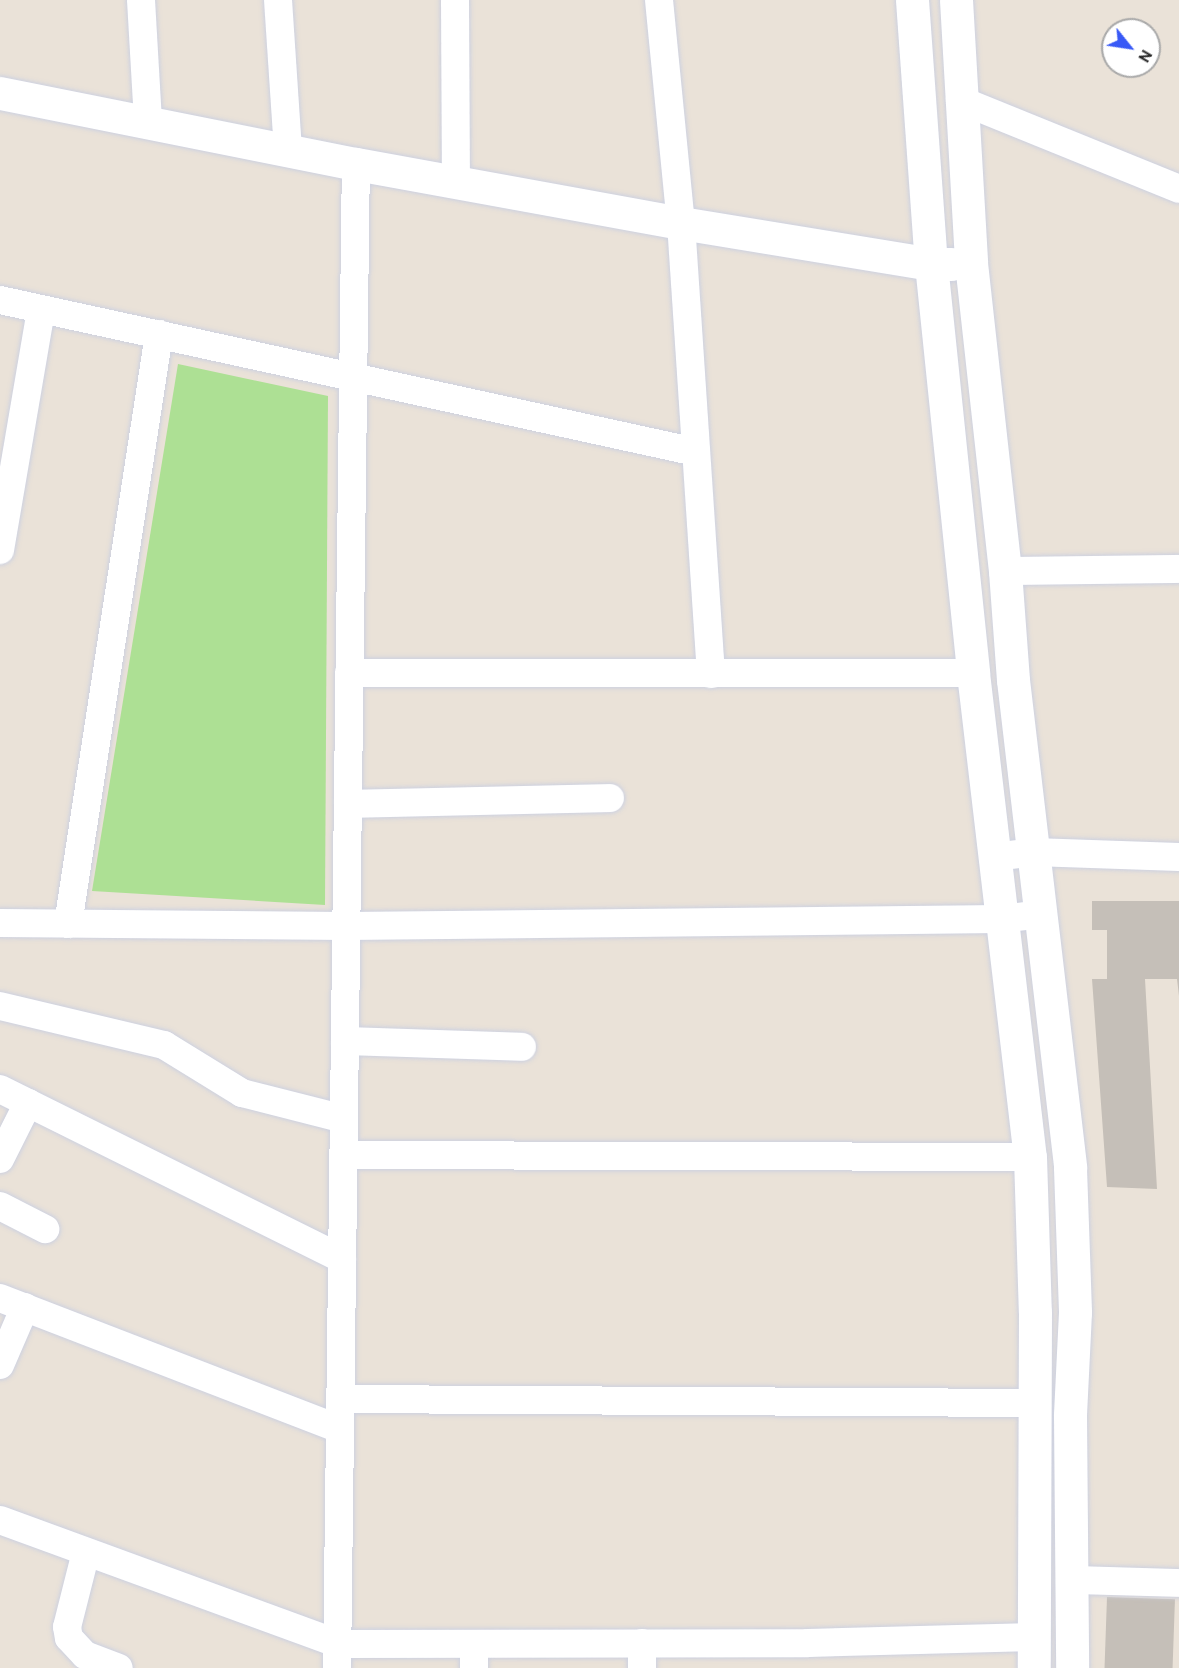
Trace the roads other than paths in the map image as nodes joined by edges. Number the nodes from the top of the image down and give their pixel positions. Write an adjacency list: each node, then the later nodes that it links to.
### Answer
1 (141, 0): 9 (street)
2 (278, 0): 10 (street)
3 (455, 0): 12 (street)
4 (659, 0): 14 (street)
5 (912, 0): 16 (main road)
6 (956, 0): 8 (main road)
7 (0, 93): 9 (main road)
8 (960, 100): 13 (street); 15 (main road)
9 (148, 123): 10 (main road)
10 (288, 151): 11 (main road)
11 (356, 164): 12 (main road); 20 (street)
12 (456, 180): 14 (main road)
13 (1179, 189)
14 (681, 223): 16 (main road); 21 (street)
15 (971, 263): 16 (main road); 24 (main road)
16 (931, 264): 26 (main road)
17 (0, 300): 18 (street)
18 (41, 309): 19 (street); 22 (street)
19 (159, 334): 20 (street); 36 (street)
20 (353, 375): 21 (street); 25 (street)
21 (696, 452): 27 (street)
22 (0, 550)
23 (1179, 568): 24 (street)
24 (1005, 571): 30 (main road)
25 (349, 673): 27 (street); 29 (street)
26 (973, 673): 27 (street); 31 (main road)
27 (711, 674)
28 (610, 798): 29 (street)
29 (348, 804): 37 (street)
30 (1033, 852): 31 (street); 32 (street); 33 (main road)
31 (994, 857): 34 (main road)
32 (1179, 857)
33 (1040, 914): 34 (street); 57 (main road)
34 (1001, 919): 37 (street); 45 (main road)
35 (0, 923): 36 (street)
36 (68, 924): 37 (street)
37 (346, 927): 39 (street)
38 (0, 1006): 43 (street)
39 (345, 1041): 40 (street); 43 (street)
40 (522, 1047)
41 (0, 1089): 42 (street)
42 (28, 1103): 46 (street); 49 (street)
43 (344, 1119): 44 (street)
44 (344, 1155): 45 (street); 49 (street)
45 (1030, 1156): 53 (main road)
46 (0, 1159)
47 (0, 1206): 48 (street)
48 (45, 1229)
49 (342, 1259): 52 (street)
50 (12, 1303): 51 (street); 54 (street)
51 (0, 1365)
52 (340, 1399): 53 (street); 54 (street)
53 (1035, 1403): 59 (main road)
54 (340, 1429): 61 (street)
55 (0, 1520): 56 (street)
56 (86, 1552): 61 (street); 64 (street)
57 (1072, 1580): 58 (street); 65 (main road)
58 (1179, 1583)
59 (1034, 1653): 60 (street)
60 (808, 1655): 63 (street)
61 (338, 1656): 62 (street)
62 (474, 1656): 63 (street)
63 (642, 1656)
64 (119, 1668)
65 (1072, 1668)

